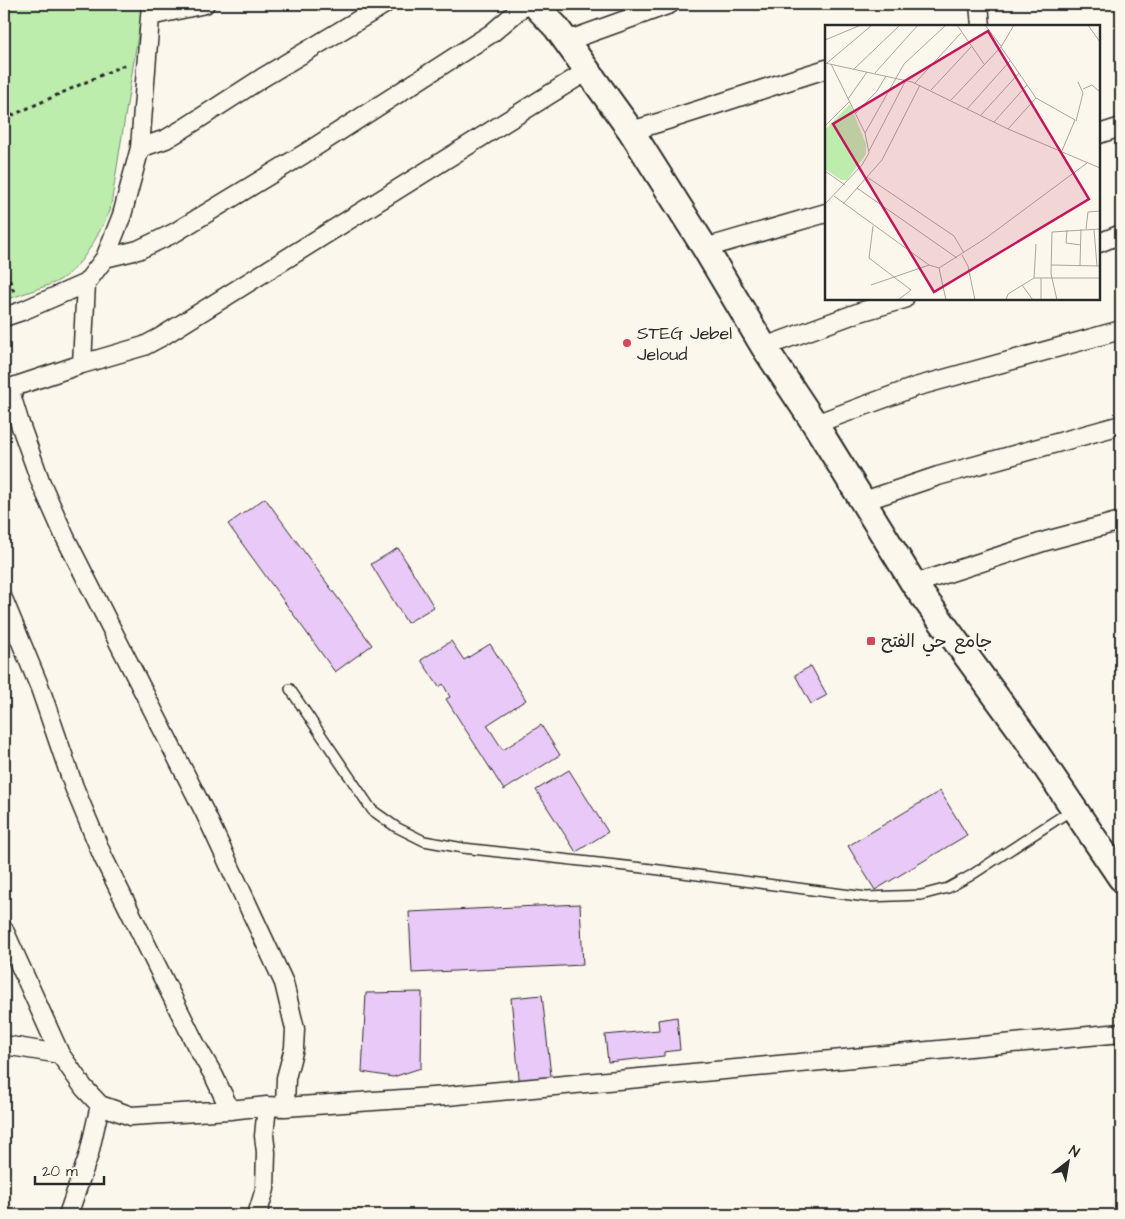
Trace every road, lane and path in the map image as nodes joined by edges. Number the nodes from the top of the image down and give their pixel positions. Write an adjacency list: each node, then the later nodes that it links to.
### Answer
1 (205, 4): 7 (street)
2 (385, 4): 17 (street)
3 (526, 4): 22 (street)
4 (534, 4): 9 (main road)
5 (670, 4): 9 (street)
6 (979, 4): 8 (street)
7 (150, 10): 10 (street)
8 (981, 25)
9 (567, 41): 12 (main road)
10 (146, 56): 13 (path); 17 (street)
11 (825, 69): 15 (street)
12 (587, 71): 15 (main road); 30 (street)
13 (4, 119)
14 (1121, 127): 16 (street)
15 (631, 131): 21 (main road)
16 (1100, 134)
17 (140, 148): 22 (street)
18 (825, 213): 21 (street)
19 (1121, 234): 20 (street)
20 (1100, 243)
21 (705, 248): 29 (main road)
22 (105, 258): 24 (street)
23 (4, 265): 26 (path)
24 (86, 283): 26 (street); 30 (street)
25 (901, 300): 29 (street)
26 (22, 311): 27 (street)
27 (4, 317)
28 (1121, 330): 32 (street)
29 (764, 347): 32 (main road)
30 (82, 364): 31 (street)
31 (6, 389): 47 (street)
32 (815, 424): 34 (main road)
33 (1121, 426): 34 (street)
34 (862, 502): 36 (main road)
35 (1121, 521): 36 (street)
36 (914, 584): 39 (main road)
37 (4, 601): 48 (street)
38 (290, 689): 39 (lane)
39 (1073, 809): 40 (main road)
40 (1121, 878)
41 (4, 930): 44 (street)
42 (1121, 1033): 47 (street)
43 (4, 1045): 44 (street)
44 (60, 1054): 45 (street)
45 (100, 1105): 48 (street); 49 (street)
46 (267, 1106): 47 (street); 48 (street); 50 (street)
47 (285, 1107)
48 (230, 1110)
49 (68, 1215)
50 (257, 1215)

